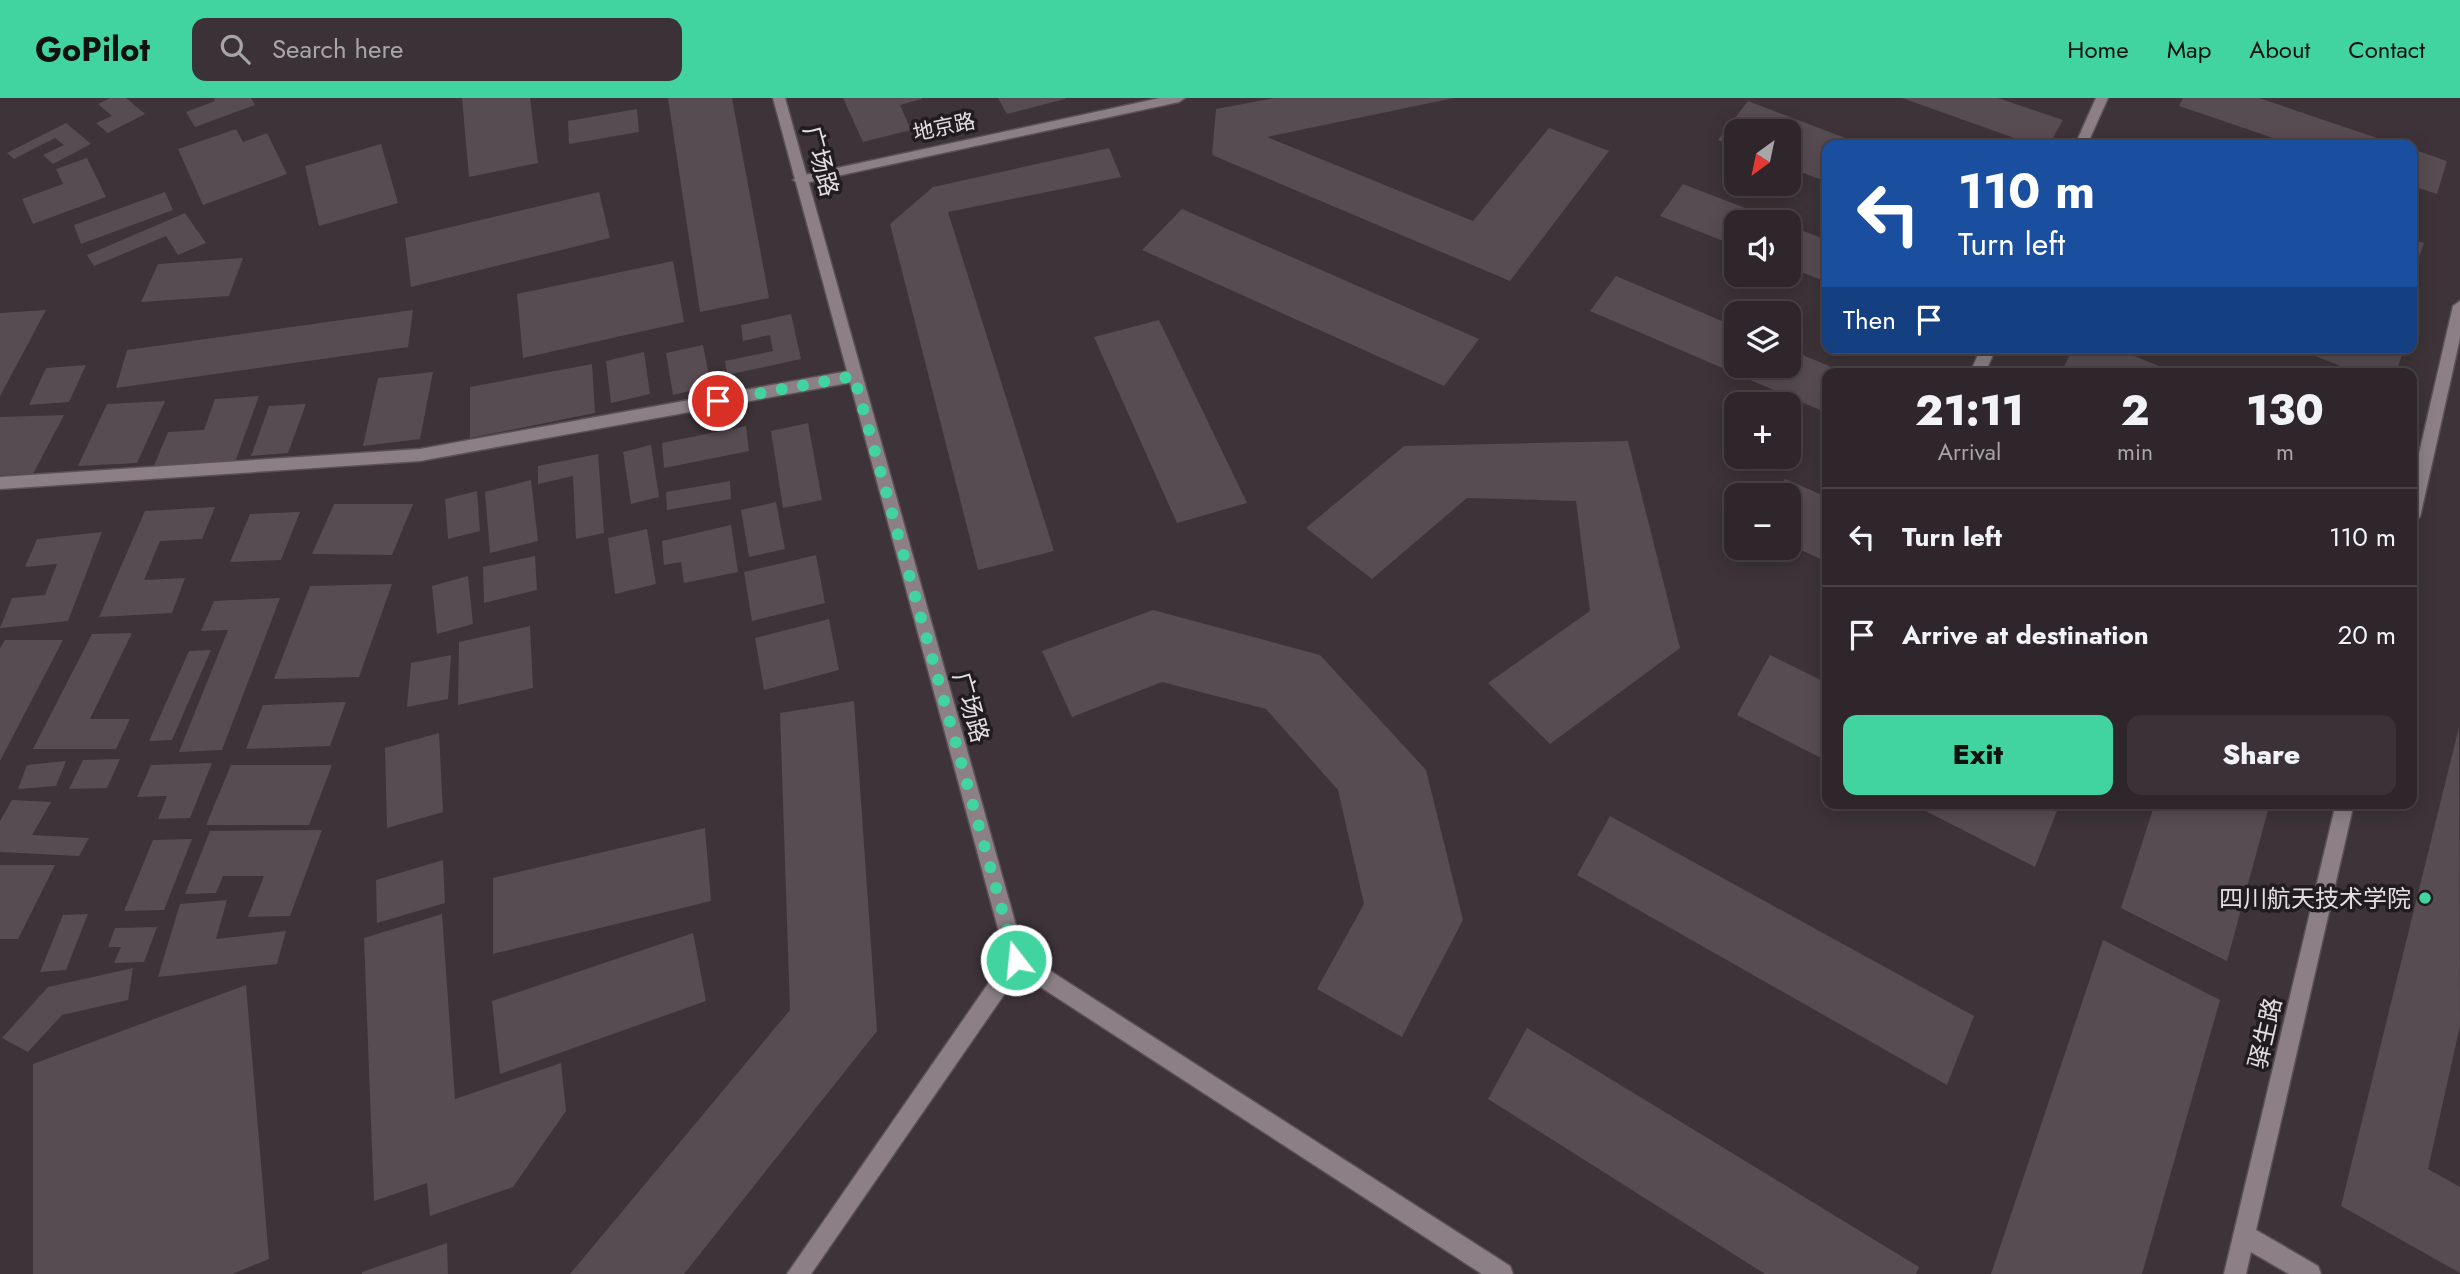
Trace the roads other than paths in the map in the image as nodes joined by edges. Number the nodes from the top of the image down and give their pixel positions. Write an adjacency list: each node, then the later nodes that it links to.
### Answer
1 (779, 98): 5 (street, 广场路)
2 (1179, 98): 5 (street, 地京路)
3 (2102, 98): 4 (street)
4 (2083, 140)
5 (800, 180): 7 (street, 广场路)
6 (2460, 306): 9 (street)
7 (854, 376): 8 (street); 11 (street, 广场路)
8 (0, 483)
9 (2417, 495)
10 (2344, 809): 12 (street, 驿生路)
11 (1016, 960): 13 (street); 14 (street)
12 (2245, 1236): 15 (street, 驿生路); 16 (street)
13 (798, 1274)
14 (1502, 1274)
15 (2235, 1274)
16 (2310, 1274)

